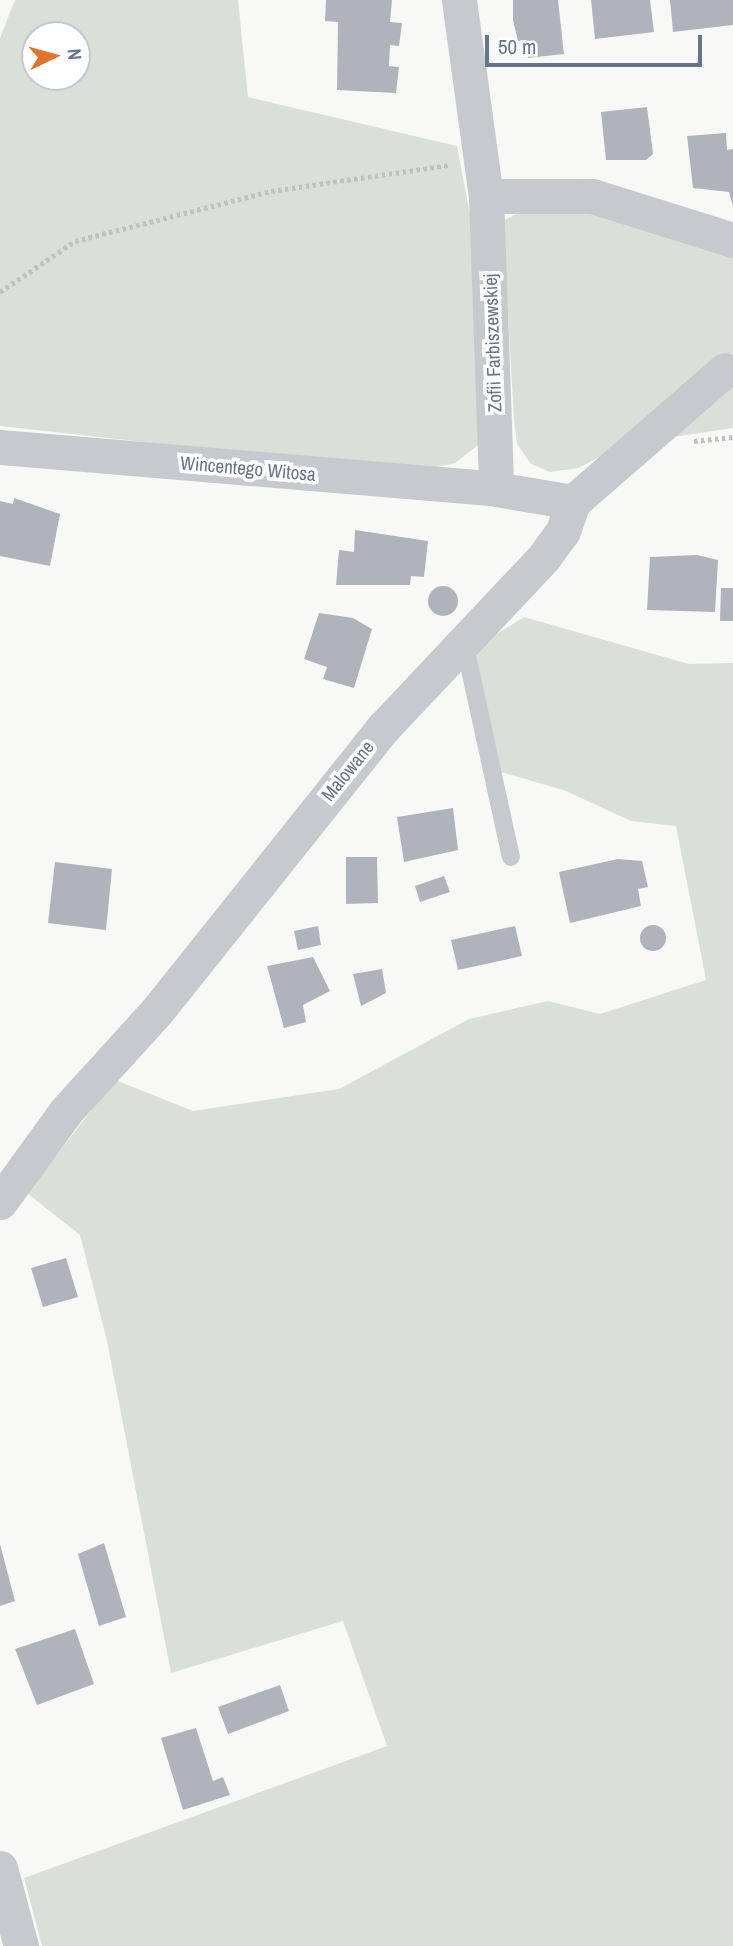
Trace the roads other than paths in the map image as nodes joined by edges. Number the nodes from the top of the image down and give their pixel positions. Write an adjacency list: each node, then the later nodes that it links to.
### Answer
1 (459, 0): 2 (street, Zofii Farbiszewskiej)
2 (483, 183): 3 (street); 6 (street, Zofii Farbiszewskiej)
3 (733, 240)
4 (725, 370): 7 (street, Malowane)
5 (0, 447): 6 (street, Wincentego Witosa)
6 (496, 489): 7 (street, Wincentego Witosa)
7 (573, 502): 8 (street, Malowane)
8 (464, 640): 9 (lane); 10 (street, Malowane)
9 (511, 857)
10 (0, 1202)
11 (0, 1868): 12 (street)
12 (21, 1946)

